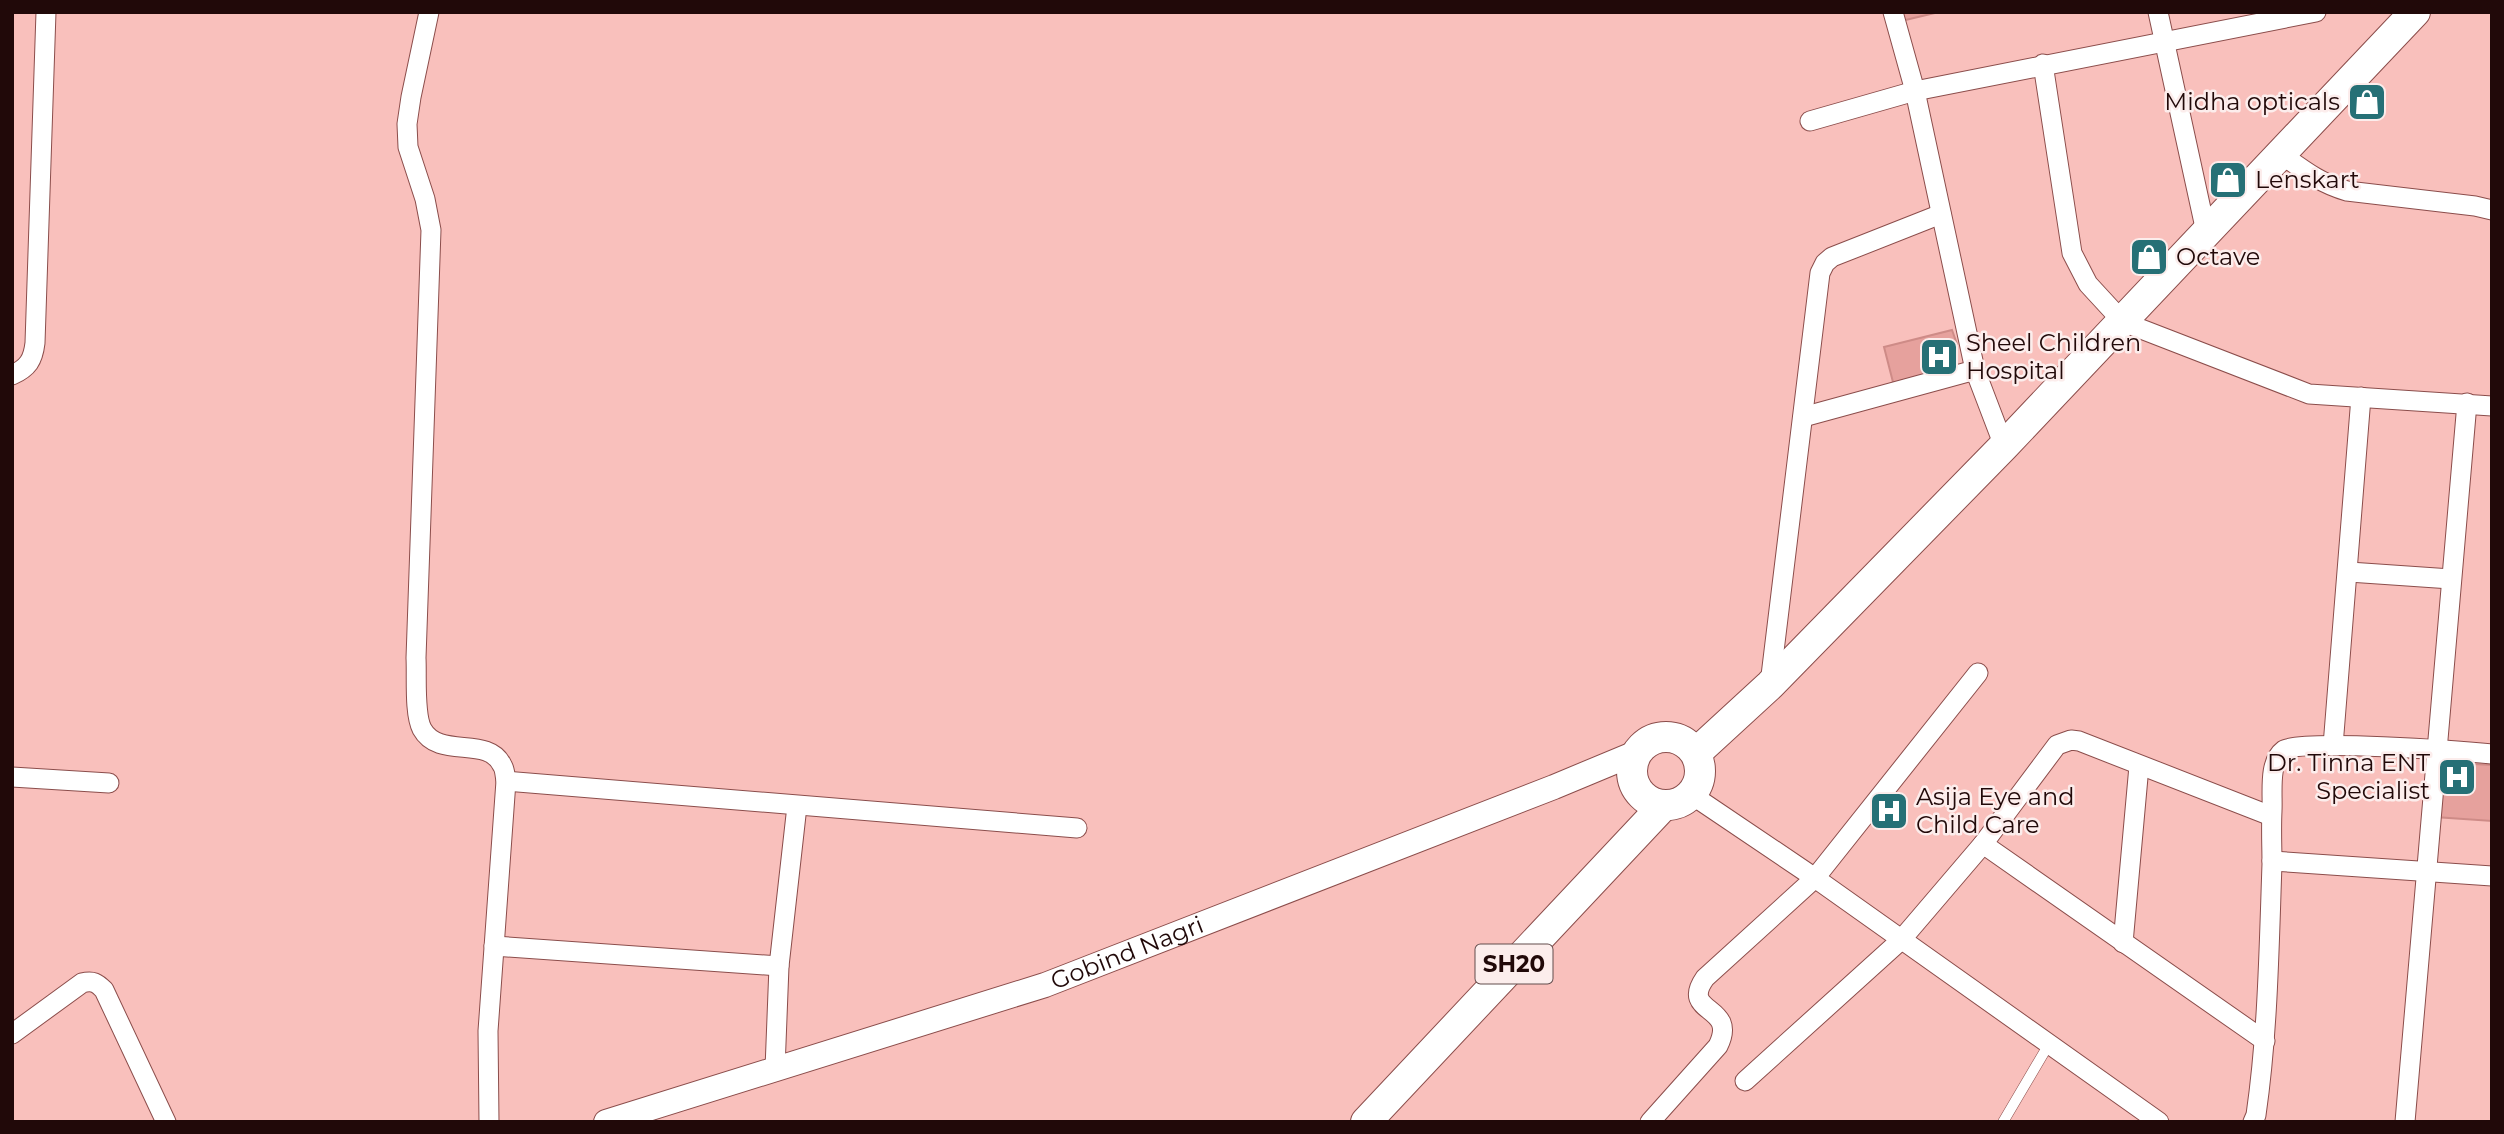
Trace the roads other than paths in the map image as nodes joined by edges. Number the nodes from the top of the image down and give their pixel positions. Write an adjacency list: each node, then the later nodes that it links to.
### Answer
1 (46, 12): 17 (street)
2 (429, 12): 34 (street)
3 (1894, 12): 9 (street)
4 (2158, 12): 7 (street)
5 (2316, 12): 7 (street)
6 (2415, 12): 11 (main road)
7 (2164, 42): 8 (street); 14 (street)
8 (2043, 64): 9 (street); 15 (street)
9 (1914, 91): 10 (street); 13 (street)
10 (1810, 121)
11 (2281, 154): 12 (street); 14 (main road)
12 (2492, 210)
13 (1941, 214): 16 (street); 21 (street)
14 (2206, 232): 15 (main road)
15 (2123, 322): 18 (street); 22 (main road)
16 (1975, 370): 21 (street); 22 (street)
17 (12, 375)
18 (2361, 397): 19 (street); 23 (street)
19 (2467, 403): 20 (street); 24 (street)
20 (2492, 406)
21 (1802, 417): 26 (street)
22 (2004, 446): 26 (main road)
23 (2349, 572): 24 (street); 27 (street)
24 (2451, 579): 28 (street)
25 (1978, 673): 45 (street)
26 (1770, 685): 30 (main road)
27 (2333, 746): 28 (street); 39 (street)
28 (2437, 749): 31 (street); 43 (street)
29 (1638, 752): 30 (main road); 38 (main road); 53 (street, Gobind Nagri)
30 (1696, 753): 36 (main road)
31 (2492, 754)
32 (2139, 766): 39 (street); 41 (street); 47 (street)
33 (12, 777): 35 (street)
34 (506, 781): 37 (street); 48 (street)
35 (108, 783)
36 (1692, 795): 38 (main road, SH20); 45 (street)
37 (797, 806): 40 (street); 49 (street)
38 (1662, 806): 58 (main road, SH20)
39 (2271, 816): 42 (street)
40 (1077, 828)
41 (1983, 844): 46 (street); 47 (street)
42 (2272, 861): 43 (street); 51 (street)
43 (2427, 872): 44 (street); 63 (street)
44 (2492, 876)
45 (1815, 878): 46 (street); 59 (street)
46 (1900, 940): 52 (street); 54 (street)
47 (2123, 943): 51 (street)
48 (494, 946): 49 (street); 56 (street)
49 (779, 966): 53 (street)
50 (12, 1034): 55 (street)
51 (2265, 1041): 62 (street)
52 (2049, 1044): 60 (lane); 61 (street)
53 (775, 1069): 57 (street, Gobind Nagri)
54 (1745, 1081)
55 (166, 1122)
56 (489, 1122)
57 (606, 1122)
58 (1366, 1122)
59 (1650, 1122)
60 (2003, 1122)
61 (2159, 1122)
62 (2253, 1122)
63 (2405, 1122)

